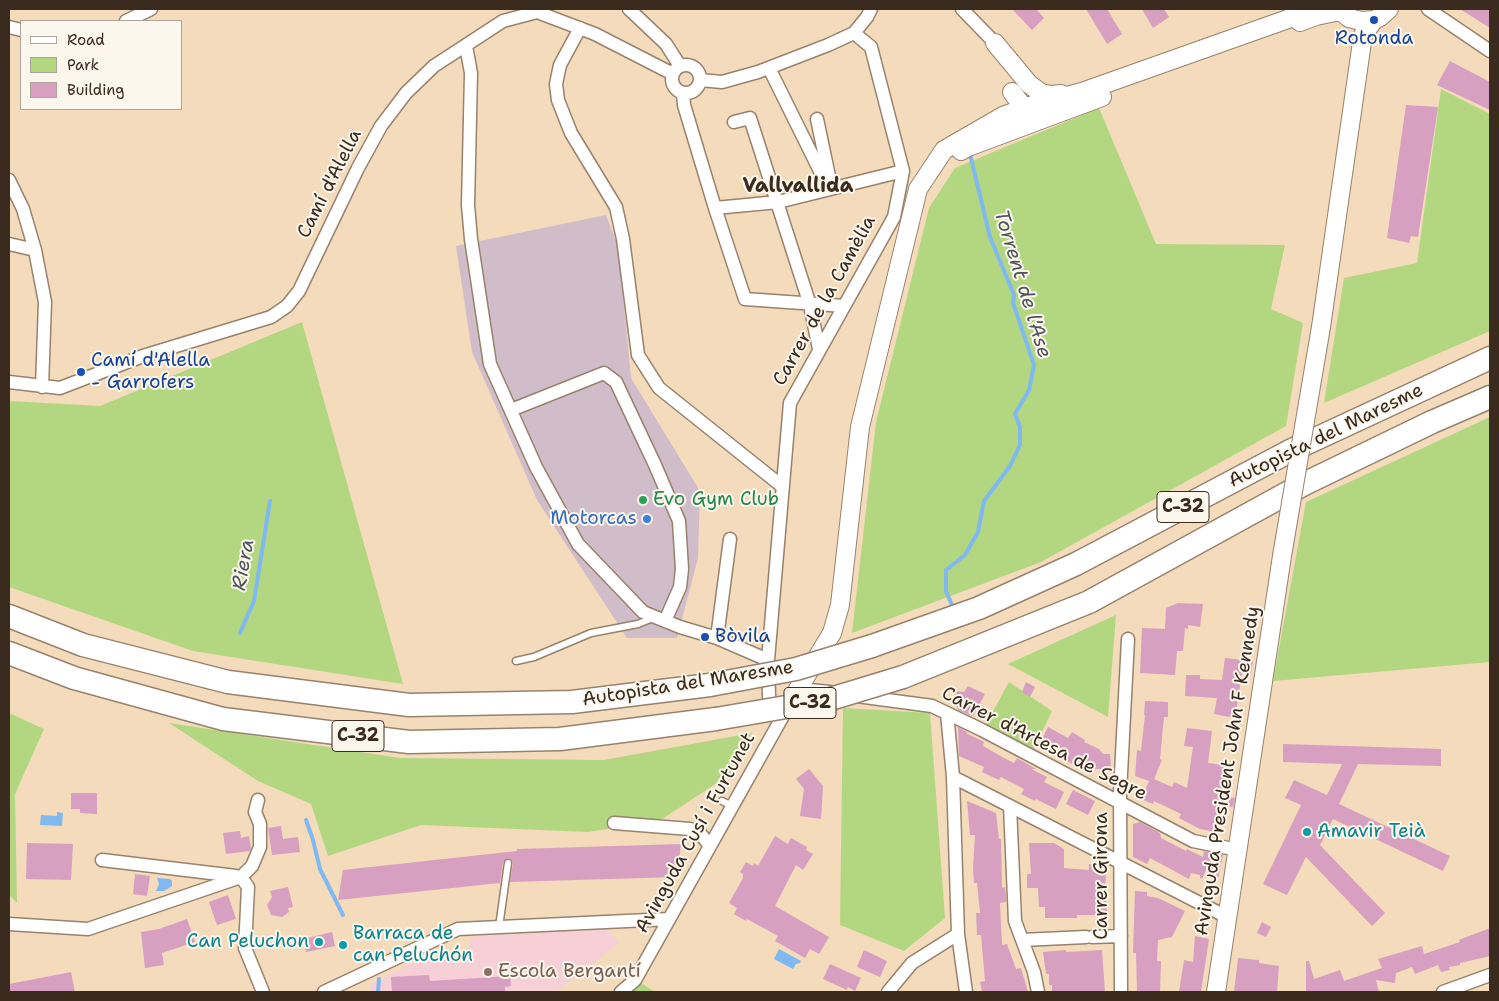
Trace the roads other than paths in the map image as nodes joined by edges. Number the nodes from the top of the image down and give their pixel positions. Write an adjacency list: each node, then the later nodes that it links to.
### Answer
1 (152, 9): 9 (street)
2 (629, 9): 19 (street)
3 (871, 9): 12 (street)
4 (962, 9): 14 (street)
5 (1312, 9): 24 (street)
6 (1389, 9): 10 (street)
7 (1428, 9): 16 (street)
8 (1342, 12): 10 (street); 13 (street); 22 (street)
9 (128, 20)
10 (1374, 20): 13 (street)
11 (580, 28): 15 (street, Camí d'Alella); 19 (street, Camí d'Alella); 49 (street)
12 (854, 33): 18 (street); 34 (street)
13 (1363, 35): 67 (street, Avinguda President John F Kennedy, bridge)
14 (995, 43): 17 (street); 21 (street)
15 (466, 46): 46 (street, Camí d'Alella); 48 (street)
16 (1490, 51)
17 (1005, 65): 23 (street)
18 (769, 68): 20 (street); 31 (street)
19 (676, 70): 20 (street); 25 (street)
20 (700, 80): 25 (street)
21 (1030, 84): 24 (street); 26 (street)
22 (1120, 90): 26 (street); 32 (street)
23 (1012, 92): 26 (street); 27 (street)
24 (1082, 92): 26 (street)
25 (683, 93): 38 (street)
26 (1030, 108): 27 (street); 32 (street)
27 (1003, 116): 33 (street)
28 (817, 119): 30 (street)
29 (734, 122): 37 (street)
30 (821, 136): 31 (street); 36 (street)
31 (803, 137): 36 (street)
32 (968, 147): 33 (street)
33 (932, 168): 58 (street)
34 (903, 171): 36 (street); 42 (street, Carrer de la Camèlia)
35 (9, 180): 40 (street)
36 (830, 183): 37 (street)
37 (778, 202): 38 (street); 41 (street)
38 (715, 208): 41 (street)
39 (9, 244): 40 (street)
40 (36, 250): 46 (street)
41 (810, 305): 42 (street); 43 (street)
42 (844, 306): 43 (street, Carrer de la Camèlia)
43 (819, 349): 49 (street, Carrer de la Camèlia)
44 (1490, 358): 51 (highway, Autopista del Maresme / C-32, bridge)
45 (9, 382): 46 (street, Camí d'Alella)
46 (42, 387)
47 (1490, 398): 55 (highway, Autopista del Maresme / C-32, bridge)
48 (511, 410): 52 (street); 52 (street)
49 (783, 487): 56 (street, Carrer de la Camèlia)
50 (730, 539): 53 (street)
51 (9, 616)
52 (661, 619): 53 (street); 57 (lane)
53 (717, 638): 56 (street)
54 (1128, 639): 63 (street, Carrer Girona)
55 (9, 653)
56 (768, 660): 60 (street, Carrer de la Camèlia)
57 (516, 661)
58 (798, 689): 59 (street, Carrer d'Artesa de Segre); 60 (street, Avinguda Cusí i Furtunet)
59 (947, 713): 61 (street); 63 (street, Carrer d'Artesa de Segre)
60 (778, 724): 66 (street, Avinguda Cusí i Furtunet)
61 (953, 777): 64 (street); 76 (street)
62 (258, 800): 71 (street)
63 (1120, 803): 67 (street, Carrer d'Artesa de Segre); 70 (street, Carrer Girona)
64 (1010, 806): 70 (street); 78 (street)
65 (614, 823): 66 (street)
66 (710, 846): 73 (street, Avinguda Cusí i Furtunet)
67 (1238, 850): 72 (street, Avinguda President John F Kennedy)
68 (102, 860): 71 (street)
69 (508, 863): 75 (lane)
70 (1122, 863): 72 (street); 77 (street, Carrer Girona)
71 (241, 877): 74 (street); 81 (street)
72 (1227, 917): 87 (street, Avinguda President John F Kennedy)
73 (669, 919): 75 (street); 83 (street, Avinguda Cusí i Furtunet)
74 (9, 924)
75 (498, 927): 82 (street)
76 (958, 934): 80 (street); 84 (street)
77 (1121, 936): 78 (street); 86 (street, Carrer Girona)
78 (1022, 940): 85 (street)
79 (1490, 975): 88 (street)
80 (890, 991)
81 (263, 992)
82 (324, 992)
83 (621, 992)
84 (966, 992)
85 (1038, 992)
86 (1121, 992)
87 (1216, 992)
88 (1443, 992)

